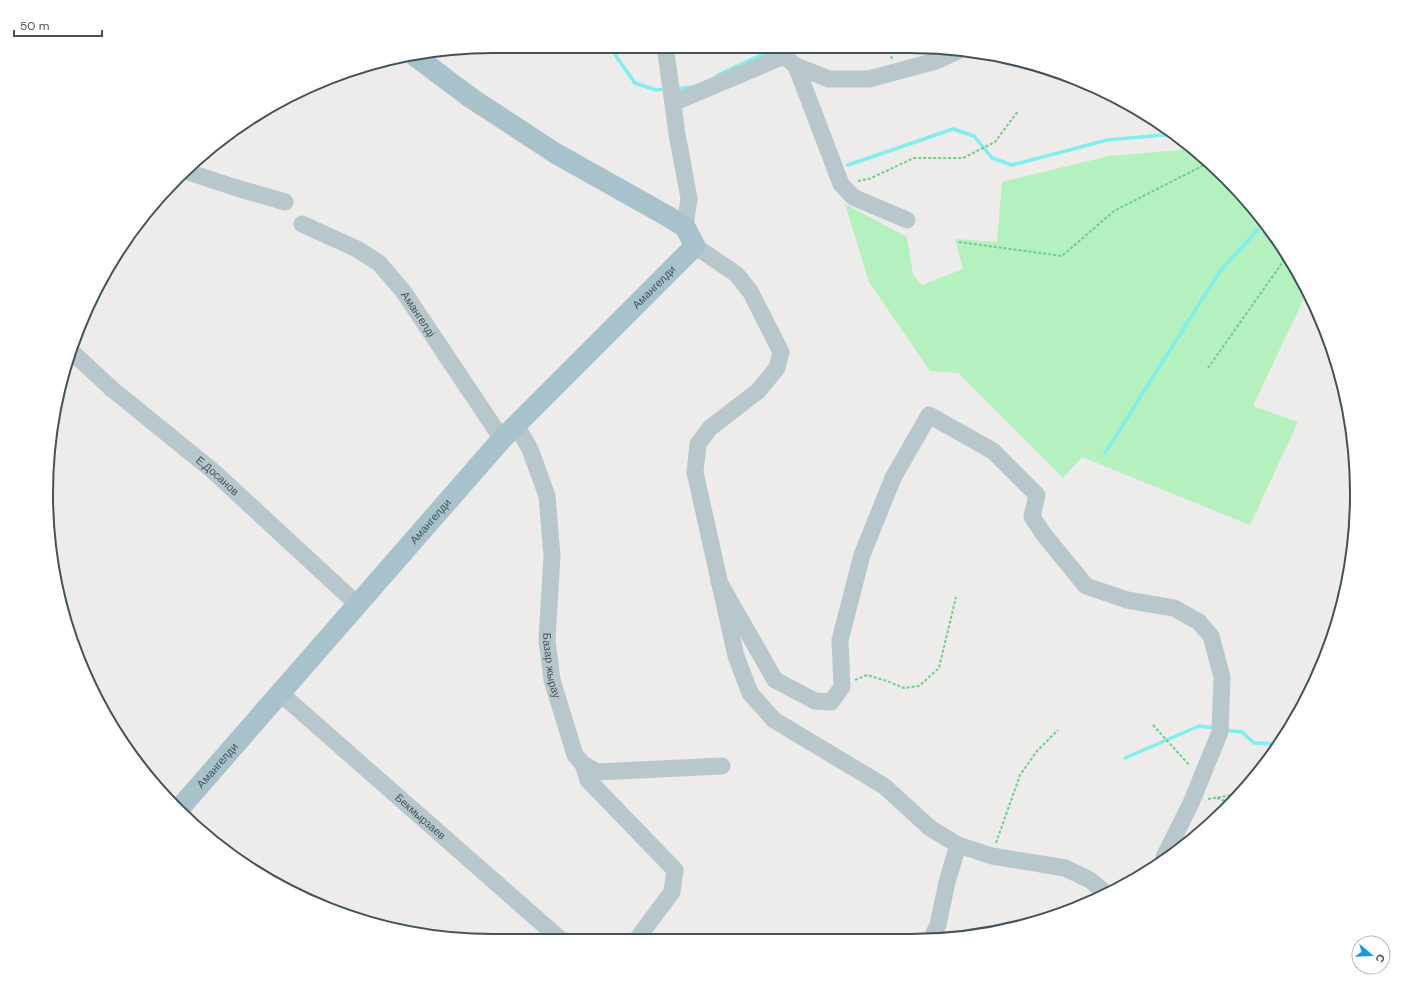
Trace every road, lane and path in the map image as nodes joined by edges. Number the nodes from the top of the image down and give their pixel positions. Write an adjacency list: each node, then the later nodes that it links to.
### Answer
1 (666, 53): 5 (street)
2 (949, 55): 4 (street)
3 (419, 59): 13 (main road)
4 (796, 66): 5 (street); 9 (street)
5 (673, 103): 13 (street)
6 (1018, 111): 9 (path)
7 (1203, 165): 14 (path)
8 (191, 173): 10 (street)
9 (840, 184): 11 (street)
10 (285, 202)
11 (907, 220)
12 (302, 224): 19 (street, Амангелді)
13 (685, 227): 15 (main road)
14 (959, 242)
15 (695, 246): 19 (main road, Амангелди); 20 (street)
16 (1283, 261): 18 (path)
17 (75, 355): 22 (street, Е.Досанов)
18 (1208, 368)
19 (509, 432): 22 (main road, Амангелди); 27 (street, Базар жырау)
20 (719, 582): 23 (street); 35 (street)
21 (956, 597): 23 (path)
22 (358, 605): 24 (main road, Амангелди)
23 (842, 687): 29 (street)
24 (280, 693): 34 (main road, Амангелди); 40 (street, Бекмырзаев)
25 (1154, 725): 29 (path)
26 (1058, 730): 37 (path)
27 (584, 764): 28 (street); 41 (street, Базар жырау)
28 (722, 766)
29 (1198, 785): 33 (street)
30 (1230, 796): 31 (path)
31 (1216, 798): 32 (path); 33 (path)
32 (1225, 801)
33 (1191, 803): 36 (street)
34 (183, 806)
35 (958, 845): 37 (street); 39 (street)
36 (1167, 851)
37 (992, 856): 38 (street)
38 (1102, 890)
39 (934, 933)
40 (553, 934)
41 (641, 934)

